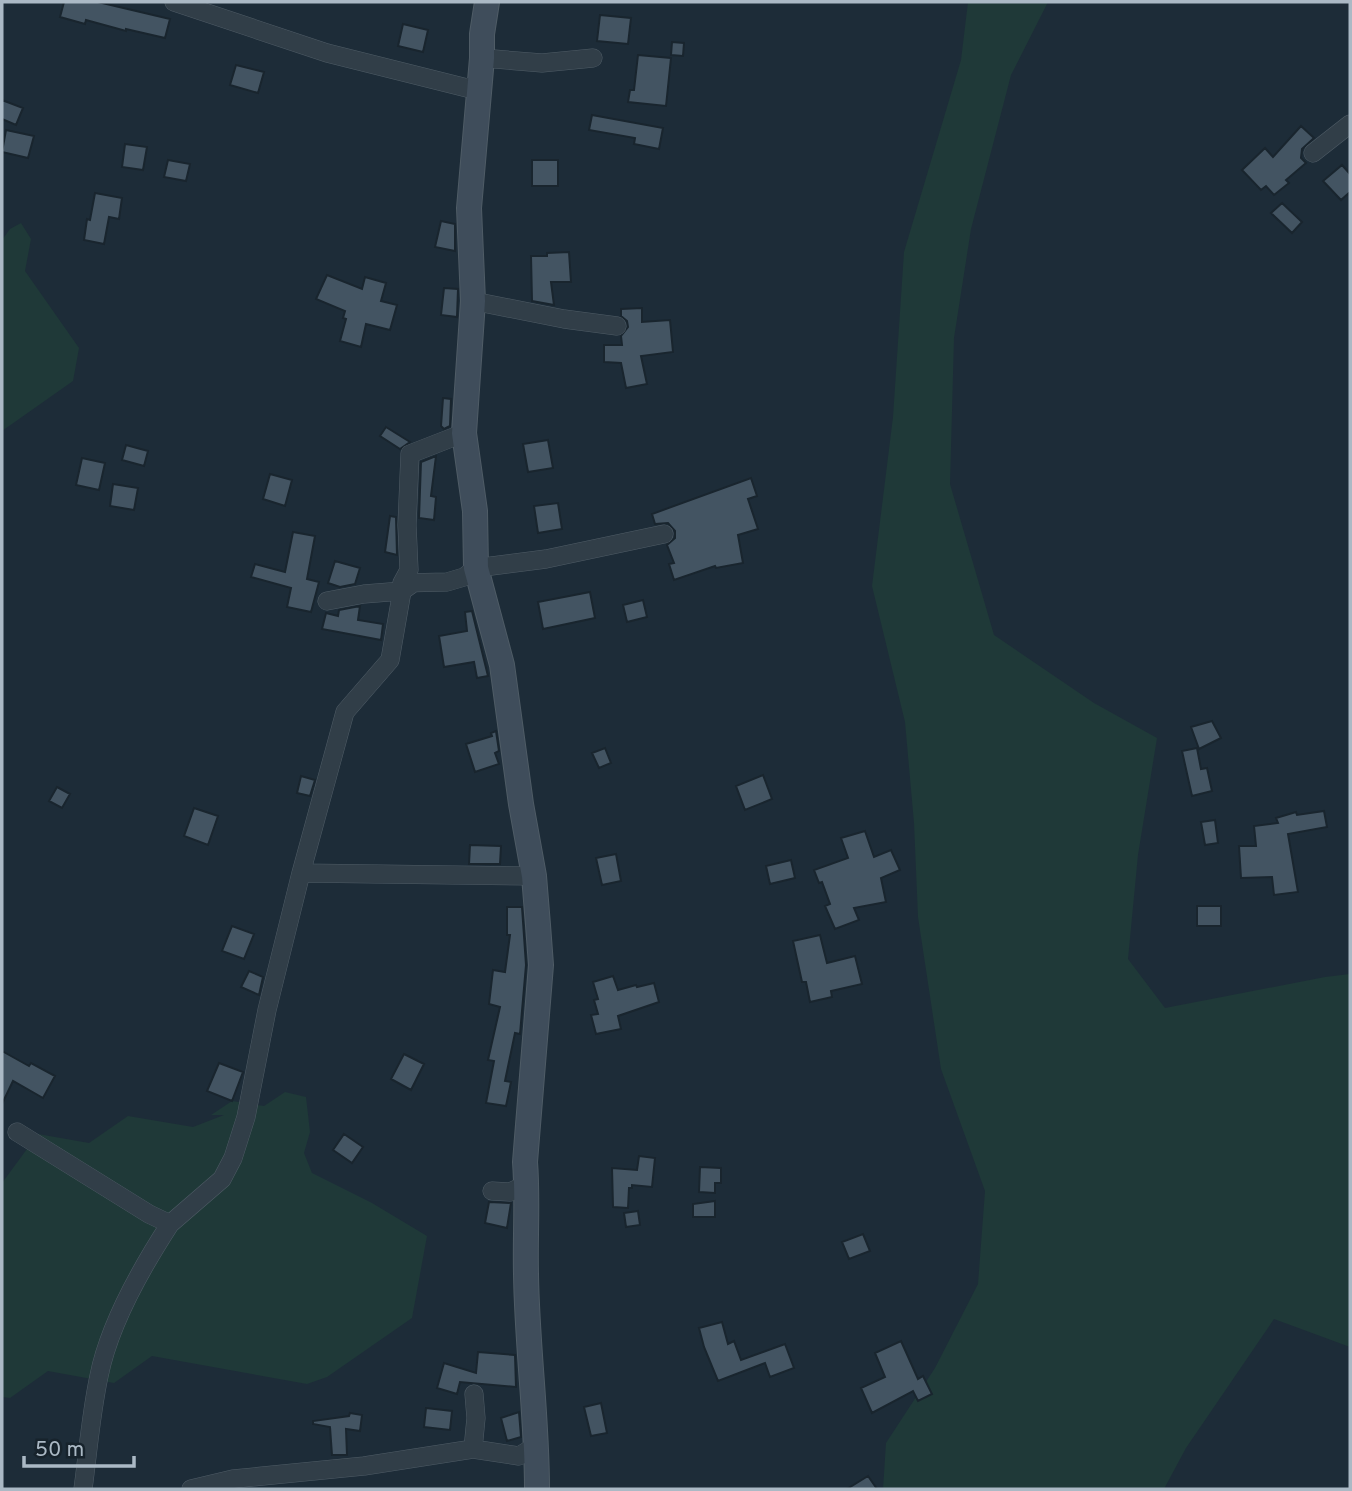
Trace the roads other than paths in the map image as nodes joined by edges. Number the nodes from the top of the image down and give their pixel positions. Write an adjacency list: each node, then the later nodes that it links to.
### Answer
1 (174, 2): 5 (street)
2 (487, 2): 3 (street)
3 (482, 58): 4 (street); 5 (street)
4 (593, 58)
5 (480, 83): 8 (street)
6 (1350, 124): 7 (street)
7 (1313, 153)
8 (473, 301): 9 (street); 10 (street)
9 (617, 326)
10 (464, 433): 12 (street); 13 (street)
11 (664, 534): 12 (street)
12 (476, 568): 13 (street); 16 (street)
13 (402, 587): 14 (street); 15 (street)
14 (327, 601)
15 (301, 873): 16 (street); 20 (street)
16 (534, 876): 18 (street)
17 (17, 1132): 20 (street)
18 (527, 1184): 19 (street); 22 (street)
19 (492, 1192)
20 (170, 1224): 24 (street)
21 (474, 1394): 23 (street)
22 (537, 1445): 23 (street); 26 (street)
23 (473, 1449): 25 (street)
24 (83, 1489)
25 (191, 1489)
26 (537, 1489)

